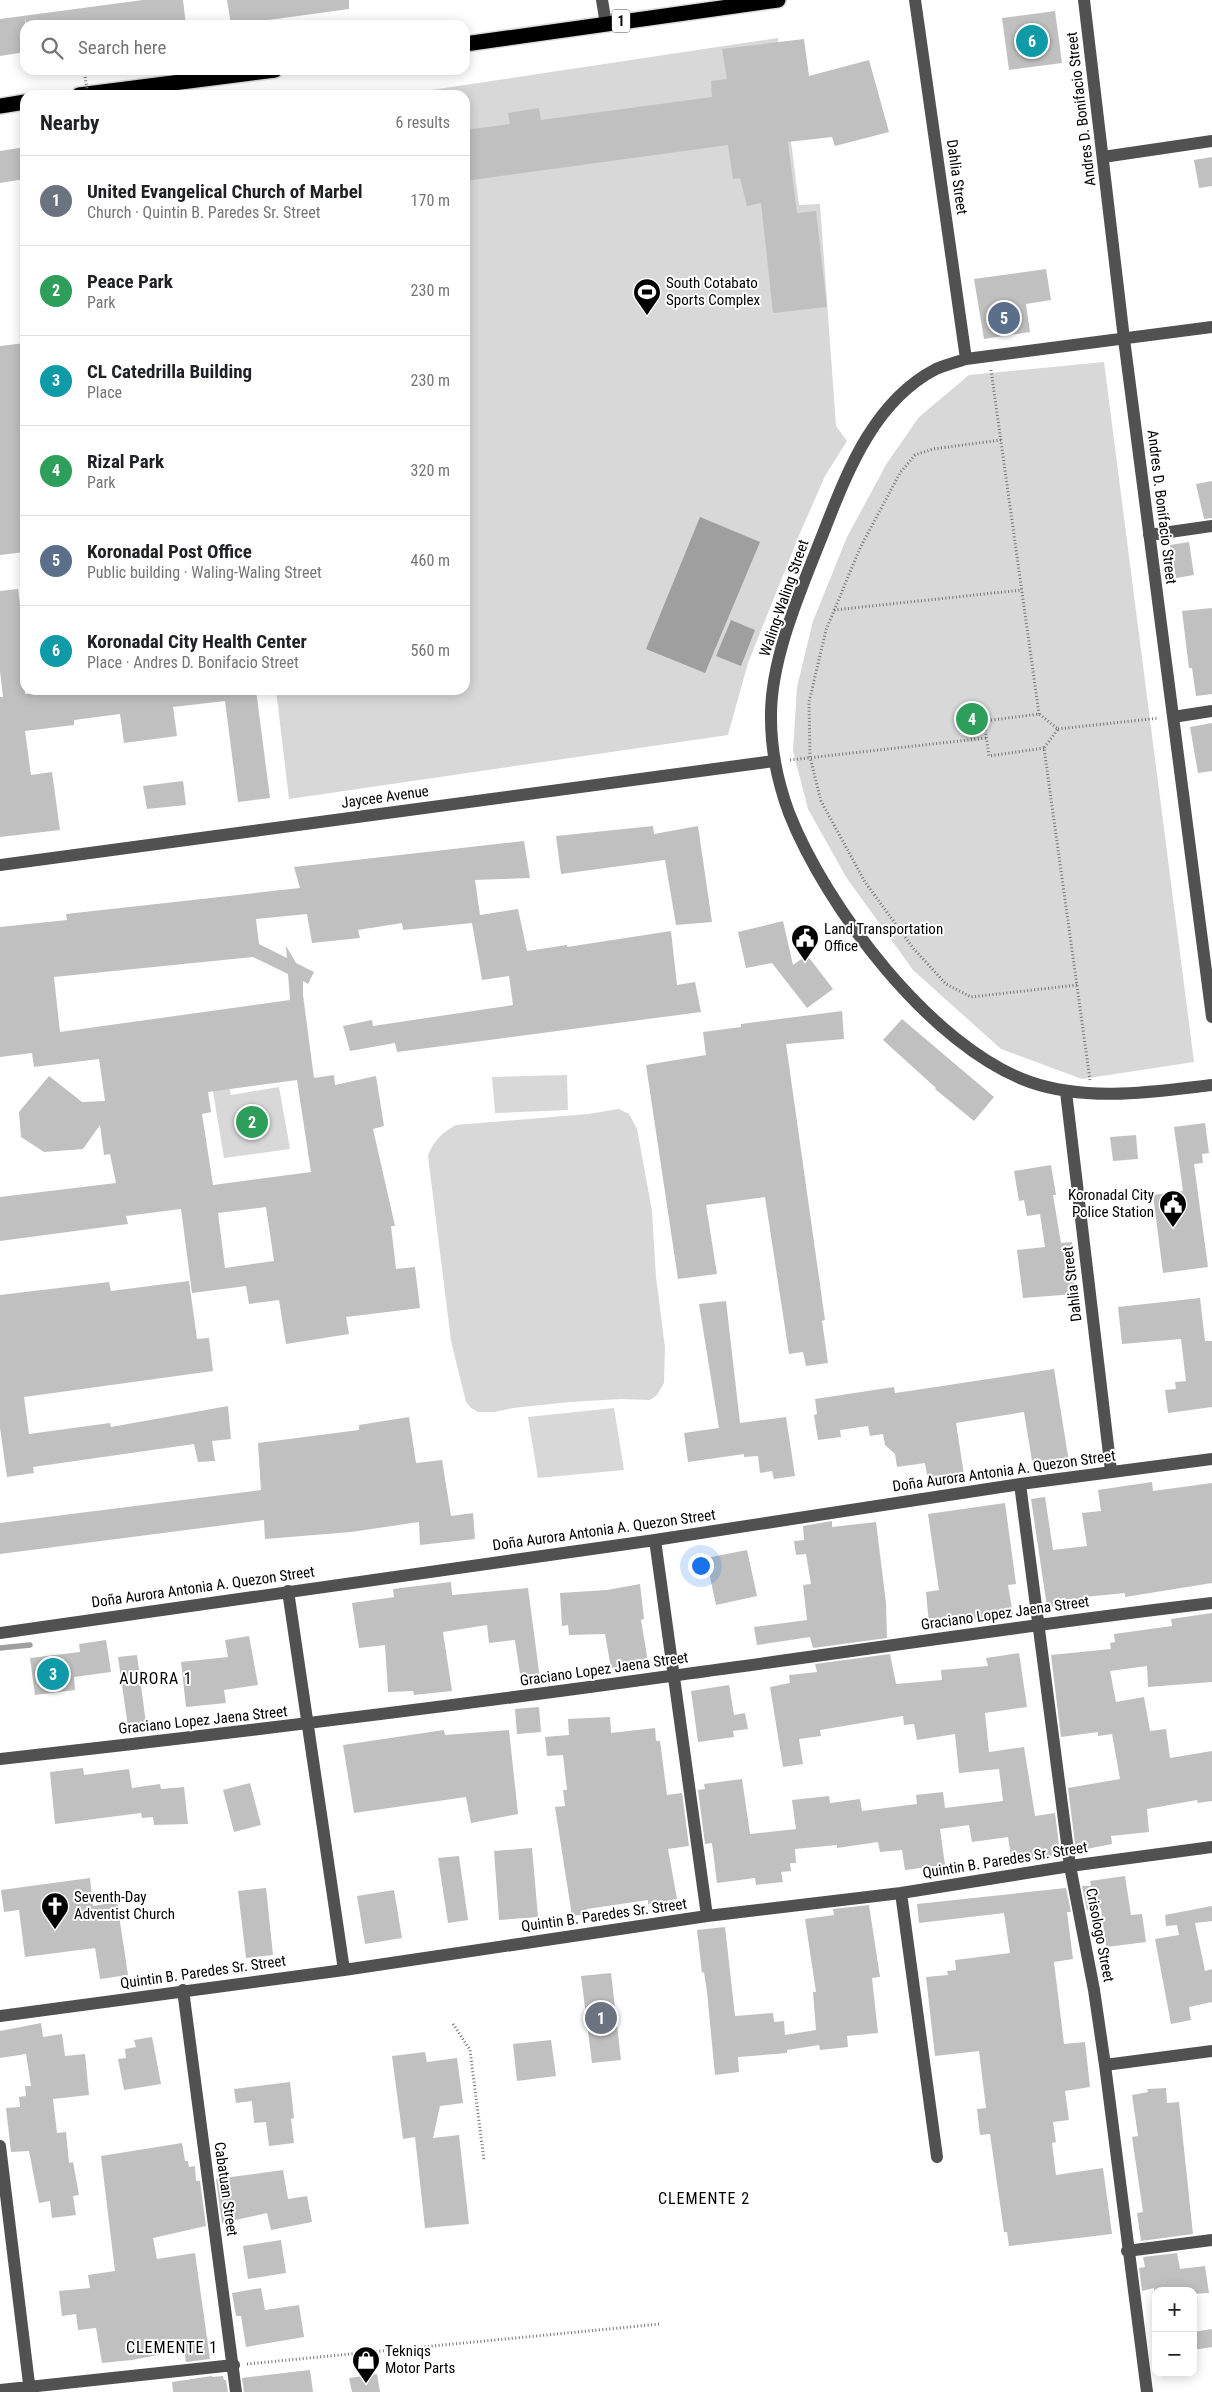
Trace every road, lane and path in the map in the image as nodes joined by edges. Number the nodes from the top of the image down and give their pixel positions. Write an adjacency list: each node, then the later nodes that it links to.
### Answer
1 (602, 0): 5 (street)
2 (778, 0): 5 (highway, 1)
3 (915, 0): 18 (street, Dahlia Street)
4 (1084, 0): 14 (street, Andres D. Bonifacio Street)
5 (606, 24): 6 (highway, 1)
6 (470, 43)
7 (85, 75): 9 (path, bridge)
8 (236, 75): 10 (highway)
9 (87, 90)
10 (118, 90)
11 (20, 103): 12 (highway)
12 (0, 106)
13 (1212, 141): 14 (street)
14 (1103, 157): 16 (street, Andres D. Bonifacio Street)
15 (1212, 328): 16 (street, Waling-Waling Street)
16 (1124, 339): 17 (street, Waling-Waling Street); 21 (street, Andres D. Bonifacio Street)
17 (990, 356): 18 (street, Waling-Waling Street); 19 (path)
18 (966, 359): 31 (street, Waling-Waling Street)
19 (1001, 440): 22 (path); 23 (path)
20 (1212, 526): 21 (street)
21 (1149, 535): 26 (street, Andres D. Bonifacio Street)
22 (1022, 590): 23 (path); 25 (path)
23 (834, 610): 30 (path)
24 (1212, 711): 26 (street)
25 (1039, 714): 27 (path); 28 (path)
26 (1173, 717): 27 (path); 34 (street, Andres D. Bonifacio Street)
27 (1058, 730): 29 (path)
28 (986, 738): 29 (path); 30 (path)
29 (1044, 748): 33 (path)
30 (810, 757): 31 (path); 33 (path)
31 (774, 761): 32 (street, Jaycee Avenue); 36 (street, Waling-Waling Street)
32 (0, 865)
33 (1077, 985): 37 (path)
34 (1212, 1017)
35 (1212, 1084): 37 (street, Waling-Waling Street)
36 (1066, 1092): 37 (street, Waling-Waling Street); 39 (street, Dahlia Street)
37 (1092, 1093)
38 (1212, 1459): 39 (street, Doña Aurora Antonia A. Quezon Street)
39 (1111, 1471): 40 (street, Doña Aurora Antonia A. Quezon Street)
40 (1020, 1484): 41 (street, Doña Aurora Antonia A. Quezon Street); 44 (street, Crisologo Street)
41 (655, 1540): 42 (street, Doña Aurora Antonia A. Quezon Street); 46 (street)
42 (288, 1591): 45 (street, Doña Aurora Antonia A. Quezon Street); 47 (street)
43 (1212, 1603): 44 (street, Graciano Lopez Jaena Street)
44 (1037, 1624): 46 (street, Graciano Lopez Jaena Street); 50 (street, Crisologo Street)
45 (0, 1634)
46 (673, 1676): 47 (street, Graciano Lopez Jaena Street); 52 (street)
47 (309, 1724): 48 (street, Graciano Lopez Jaena Street); 53 (street)
48 (0, 1759)
49 (1212, 1847): 50 (street, Quintin B. Paredes Sr. Street)
50 (1070, 1866): 51 (street, Quintin B. Paredes Sr. Street); 58 (street, Crisologo Street)
51 (902, 1893): 52 (street, Quintin B. Paredes Sr. Street); 60 (street)
52 (707, 1916): 53 (street, Quintin B. Paredes Sr. Street)
53 (344, 1970): 54 (street, Quintin B. Paredes Sr. Street)
54 (183, 1990): 55 (street, Quintin B. Paredes Sr. Street); 65 (street, Cabatuan Street)
55 (0, 2016)
56 (453, 2024): 61 (path)
57 (1212, 2051): 58 (street)
58 (1105, 2065): 63 (street, Crisologo Street)
59 (0, 2146): 66 (street)
60 (937, 2157)
61 (484, 2161)
62 (1212, 2240): 63 (street)
63 (1127, 2251): 69 (street, Crisologo Street)
64 (660, 2324): 65 (path)
65 (234, 2365): 66 (street); 68 (street, Cabatuan Street)
66 (29, 2389): 67 (street)
67 (0, 2390)
68 (236, 2392)
69 (1147, 2392)

